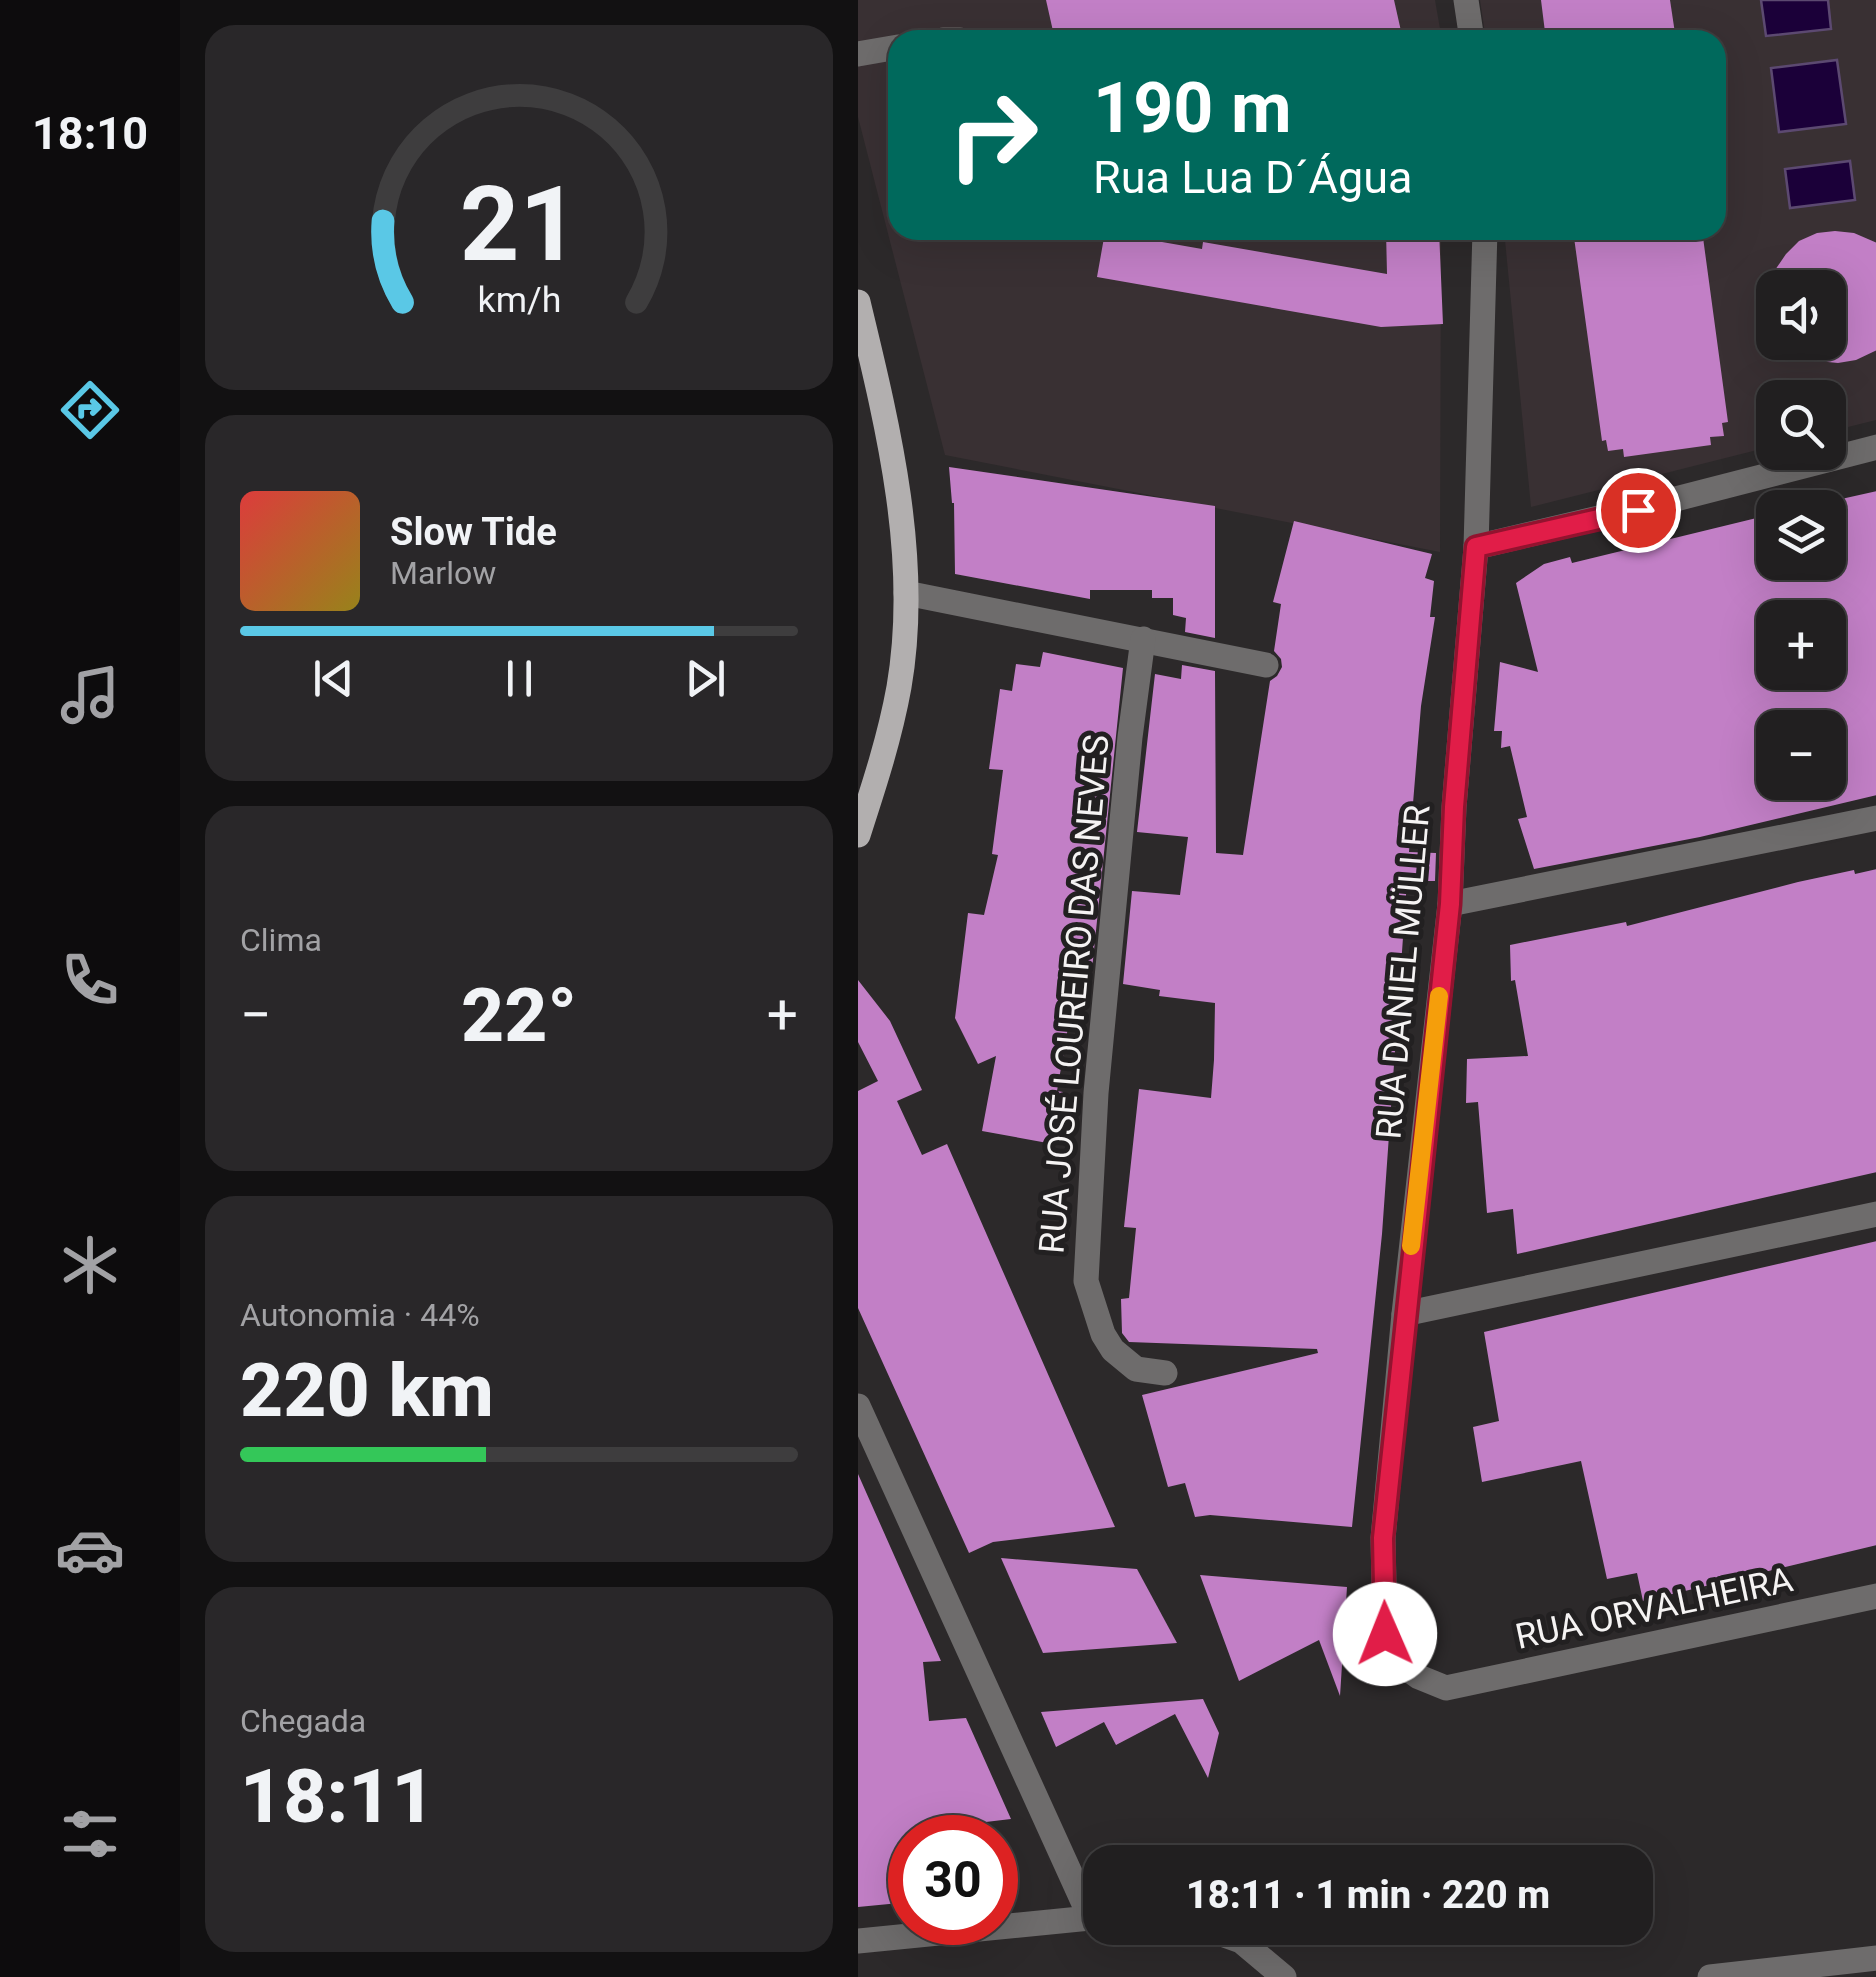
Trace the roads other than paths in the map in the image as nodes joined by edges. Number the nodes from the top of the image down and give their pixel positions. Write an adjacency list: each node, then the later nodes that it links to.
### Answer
1 (1466, 0): 2 (street)
2 (1470, 30)
3 (888, 49): 4 (street)
4 (858, 54)
5 (1485, 240): 8 (street, RUA DANIEL MÜLLER)
6 (858, 306): 9 (main road)
7 (1876, 446): 8 (street)
8 (1476, 547): 14 (street, RUA DANIEL MÜLLER)
9 (906, 593): 10 (street); 13 (main road)
10 (1143, 639): 11 (street); 17 (street, RUA JOSÉ LOUREIRO DAS NEVES)
11 (1266, 664)
12 (1876, 818): 14 (street)
13 (858, 834)
14 (1450, 904): 16 (street, RUA DANIEL MÜLLER)
15 (1876, 1214): 16 (street)
16 (1404, 1314): 20 (street, RUA DANIEL MÜLLER)
17 (1165, 1373)
18 (858, 1406): 21 (street)
19 (1876, 1596): 20 (street, RUA ORVALHEIRA)
20 (1446, 1688)
21 (1083, 1890)
22 (1083, 1919): 23 (street)
23 (858, 1941)
24 (1246, 1945): 26 (street)
25 (1876, 1958): 27 (street)
26 (1284, 1977)
27 (1710, 1977)

